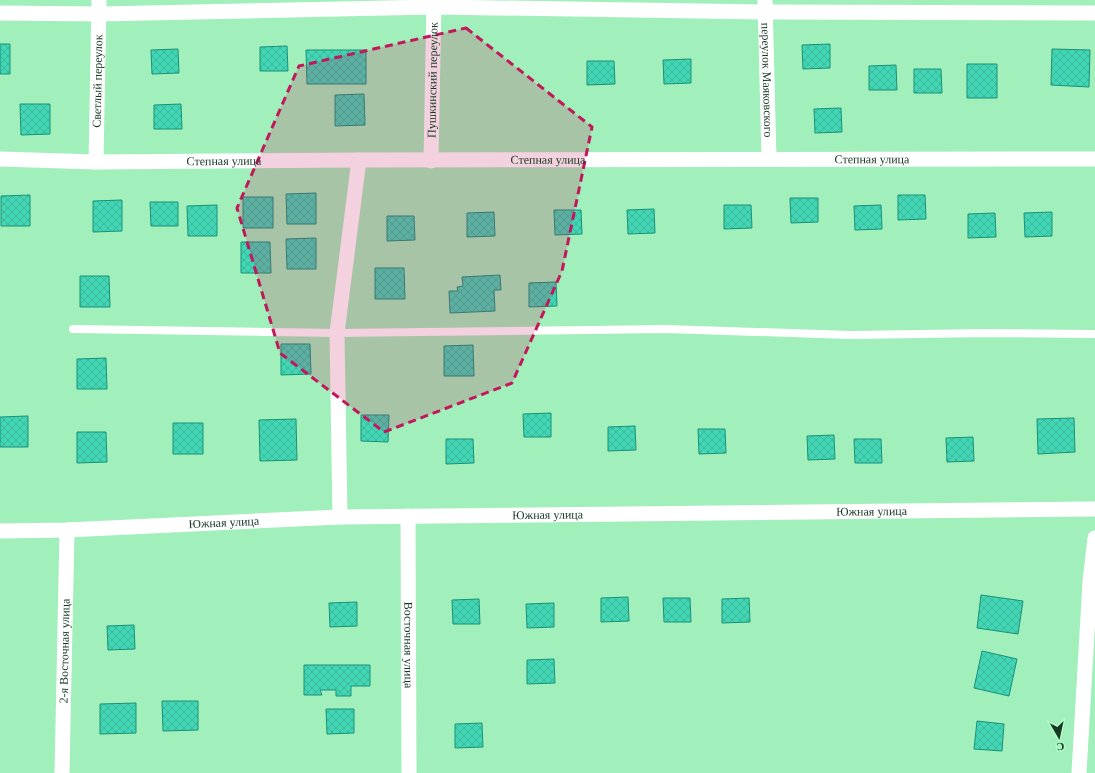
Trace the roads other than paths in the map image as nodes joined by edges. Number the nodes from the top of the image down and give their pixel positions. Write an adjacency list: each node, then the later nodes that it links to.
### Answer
1 (434, 4): 2 (street); 3 (street); 10 (street, Пушкинский переулок)
2 (766, 6): 5 (street); 7 (street, переулок Маяковского)
3 (99, 7): 4 (street); 11 (street, Светлый переулок)
4 (0, 13)
5 (1095, 13)
6 (0, 159): 11 (street, Степная улица)
7 (769, 159): 8 (street, Степная улица); 10 (street, Степная улица)
8 (1095, 159)
9 (359, 160): 10 (street, Степная улица); 11 (street, Степная улица); 13 (street)
10 (431, 161)
11 (96, 162)
12 (73, 329): 13 (lane)
13 (337, 333): 14 (lane); 16 (street)
14 (1095, 334)
15 (1095, 509): 17 (street, Южная улица)
16 (340, 516): 17 (street, Южная улица); 18 (street, Южная улица)
17 (408, 516): 22 (street, Восточная улица)
18 (67, 530): 19 (street, Южная улица); 21 (street, 2-я Восточная улица)
19 (0, 531)
20 (1095, 538): 23 (street)
21 (62, 773)
22 (409, 773)
23 (1079, 773)

